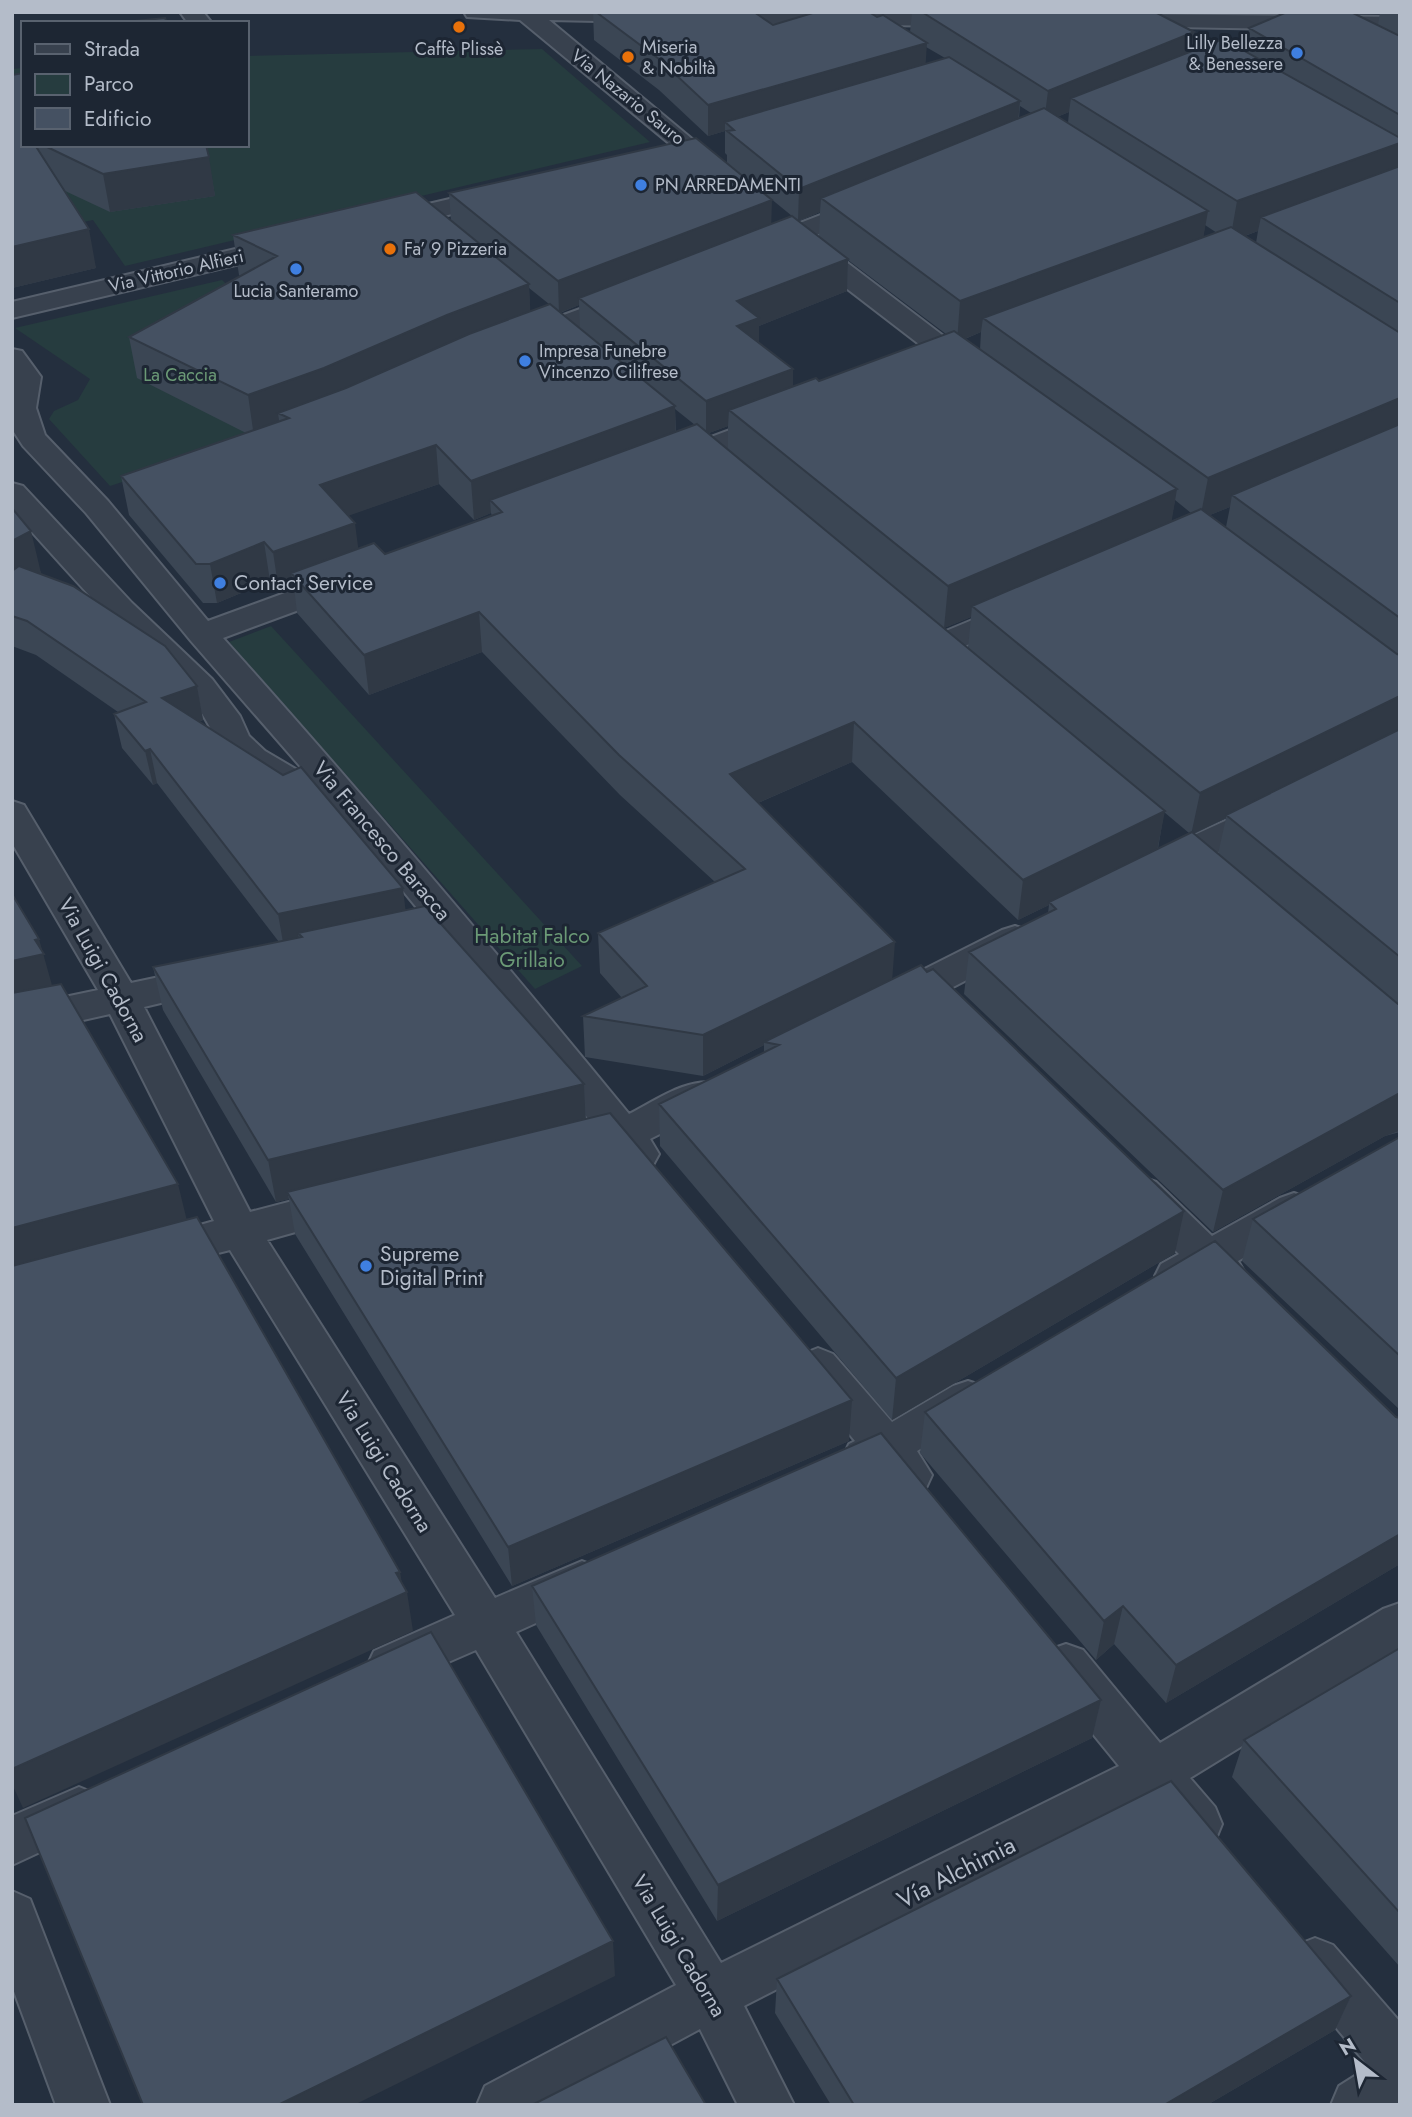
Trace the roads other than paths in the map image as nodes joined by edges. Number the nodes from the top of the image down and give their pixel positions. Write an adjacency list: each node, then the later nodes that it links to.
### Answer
1 (475, 12): 2 (street)
2 (526, 13): 3 (street); 14 (street, Via Nazario Sauro)
3 (860, 18): 4 (street); 9 (street)
4 (982, 19)
5 (1105, 21): 6 (street)
6 (1146, 21): 7 (street); 10 (street)
7 (1316, 23): 8 (street); 11 (street); 12 (street)
8 (1400, 24)
9 (894, 40)
10 (1187, 46)
11 (1255, 48)
12 (1364, 49)
13 (523, 190): 16 (street)
14 (744, 193)
15 (885, 198): 18 (street)
16 (418, 214): 17 (street); 20 (street)
17 (366, 226)
18 (785, 227): 21 (street); 26 (street)
19 (315, 238): 23 (street, Via Vittorio Alfieri)
20 (450, 240)
21 (731, 259)
22 (655, 289): 24 (street)
23 (12, 310)
24 (496, 350)
25 (12, 357): 32 (street, Via Francesco Baracca)
26 (995, 387)
27 (807, 410): 28 (street)
28 (651, 469)
29 (12, 492): 34 (street)
30 (369, 573): 32 (street)
31 (1042, 601): 33 (street)
32 (202, 634): 34 (street, Via Francesco Baracca)
33 (940, 645)
34 (338, 788): 41 (street, Via Francesco Baracca)
35 (1293, 801): 37 (street)
36 (12, 813): 45 (street, Via Luigi Cadorna)
37 (1175, 844): 38 (street); 39 (street)
38 (1216, 879)
39 (1124, 884)
40 (1050, 922): 44 (street)
41 (456, 928): 42 (street); 50 (street, Via Francesco Baracca)
42 (416, 936)
43 (242, 972): 45 (street)
44 (927, 984): 46 (street); 47 (street)
45 (121, 998): 48 (street); 56 (street, Via Luigi Cadorna)
46 (957, 1013)
47 (866, 1014)
48 (12, 1022)
49 (733, 1080): 50 (street)
50 (623, 1135): 51 (street); 53 (street, Via Francesco Baracca)
51 (570, 1148)
52 (1117, 1169): 57 (street)
53 (667, 1187)
54 (1328, 1190): 57 (street)
55 (371, 1197): 56 (street)
56 (239, 1230): 58 (street); 67 (street, Via Luigi Cadorna)
57 (1208, 1257): 59 (street); 60 (street)
58 (119, 1263)
59 (1246, 1294)
60 (1136, 1299)
61 (799, 1343): 63 (street)
62 (1006, 1377): 63 (street)
63 (887, 1447): 64 (street); 65 (street)
64 (824, 1475)
65 (930, 1500)
66 (623, 1563): 67 (street)
67 (485, 1623): 70 (street); 77 (street, Via Luigi Cadorna)
68 (1400, 1624): 71 (street, Vía Alchimia)
69 (1042, 1636): 71 (street)
70 (360, 1680)
71 (1154, 1773): 74 (street); 77 (street, Vía Alchimia)
72 (112, 1795): 73 (street)
73 (12, 1841)
74 (1224, 1856)
75 (12, 1916): 80 (street)
76 (1294, 1939): 78 (street)
77 (711, 1995): 81 (street, Vía Alchimia); 82 (street, Via Luigi Cadorna)
78 (1400, 2063)
79 (1400, 2079): 83 (street)
80 (83, 2105)
81 (504, 2105)
82 (767, 2105)
83 (1358, 2105)

